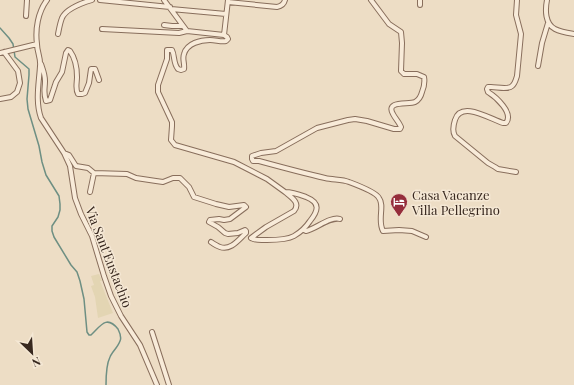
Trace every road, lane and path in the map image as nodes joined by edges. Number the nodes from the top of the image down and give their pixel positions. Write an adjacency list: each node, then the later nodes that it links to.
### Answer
1 (27, 0): 15 (street)
2 (47, 0): 24 (street, Via Sant'Eustachio)
3 (92, 0): 21 (street)
4 (100, 0): 13 (street)
5 (164, 0): 13 (street)
6 (284, 0): 11 (street)
7 (371, 0): 37 (street)
8 (420, 0): 12 (street)
9 (517, 0): 31 (street)
10 (547, 0): 16 (street)
11 (228, 1): 14 (street)
12 (420, 5)
13 (170, 8): 14 (street); 18 (street)
14 (226, 14): 23 (street)
15 (26, 16)
16 (548, 23): 22 (street); 27 (street)
17 (164, 25): 18 (street)
18 (183, 26): 20 (street)
19 (102, 29): 20 (street)
20 (187, 31): 23 (street)
21 (58, 34)
22 (574, 34)
23 (224, 36): 34 (street)
24 (37, 44): 25 (street); 26 (street, Via Sant'Eustachio)
25 (4, 52): 29 (street)
26 (40, 64): 28 (street); 30 (street, Via Sant'Eustachio)
27 (538, 66)
28 (99, 80)
29 (0, 99)
30 (64, 153): 32 (street, Via Sant'Eustachio); 40 (street, Via Sant'Eustachio)
31 (516, 172)
32 (94, 173): 33 (street, Via Sant'Eustachio); 38 (street, Via Sant'Eustachio)
33 (90, 192)
34 (285, 192): 36 (street); 36 (street)
35 (340, 219): 36 (street)
36 (304, 230)
37 (426, 237)
38 (211, 242)
39 (152, 332): 41 (street)
40 (157, 385)
41 (169, 385)

